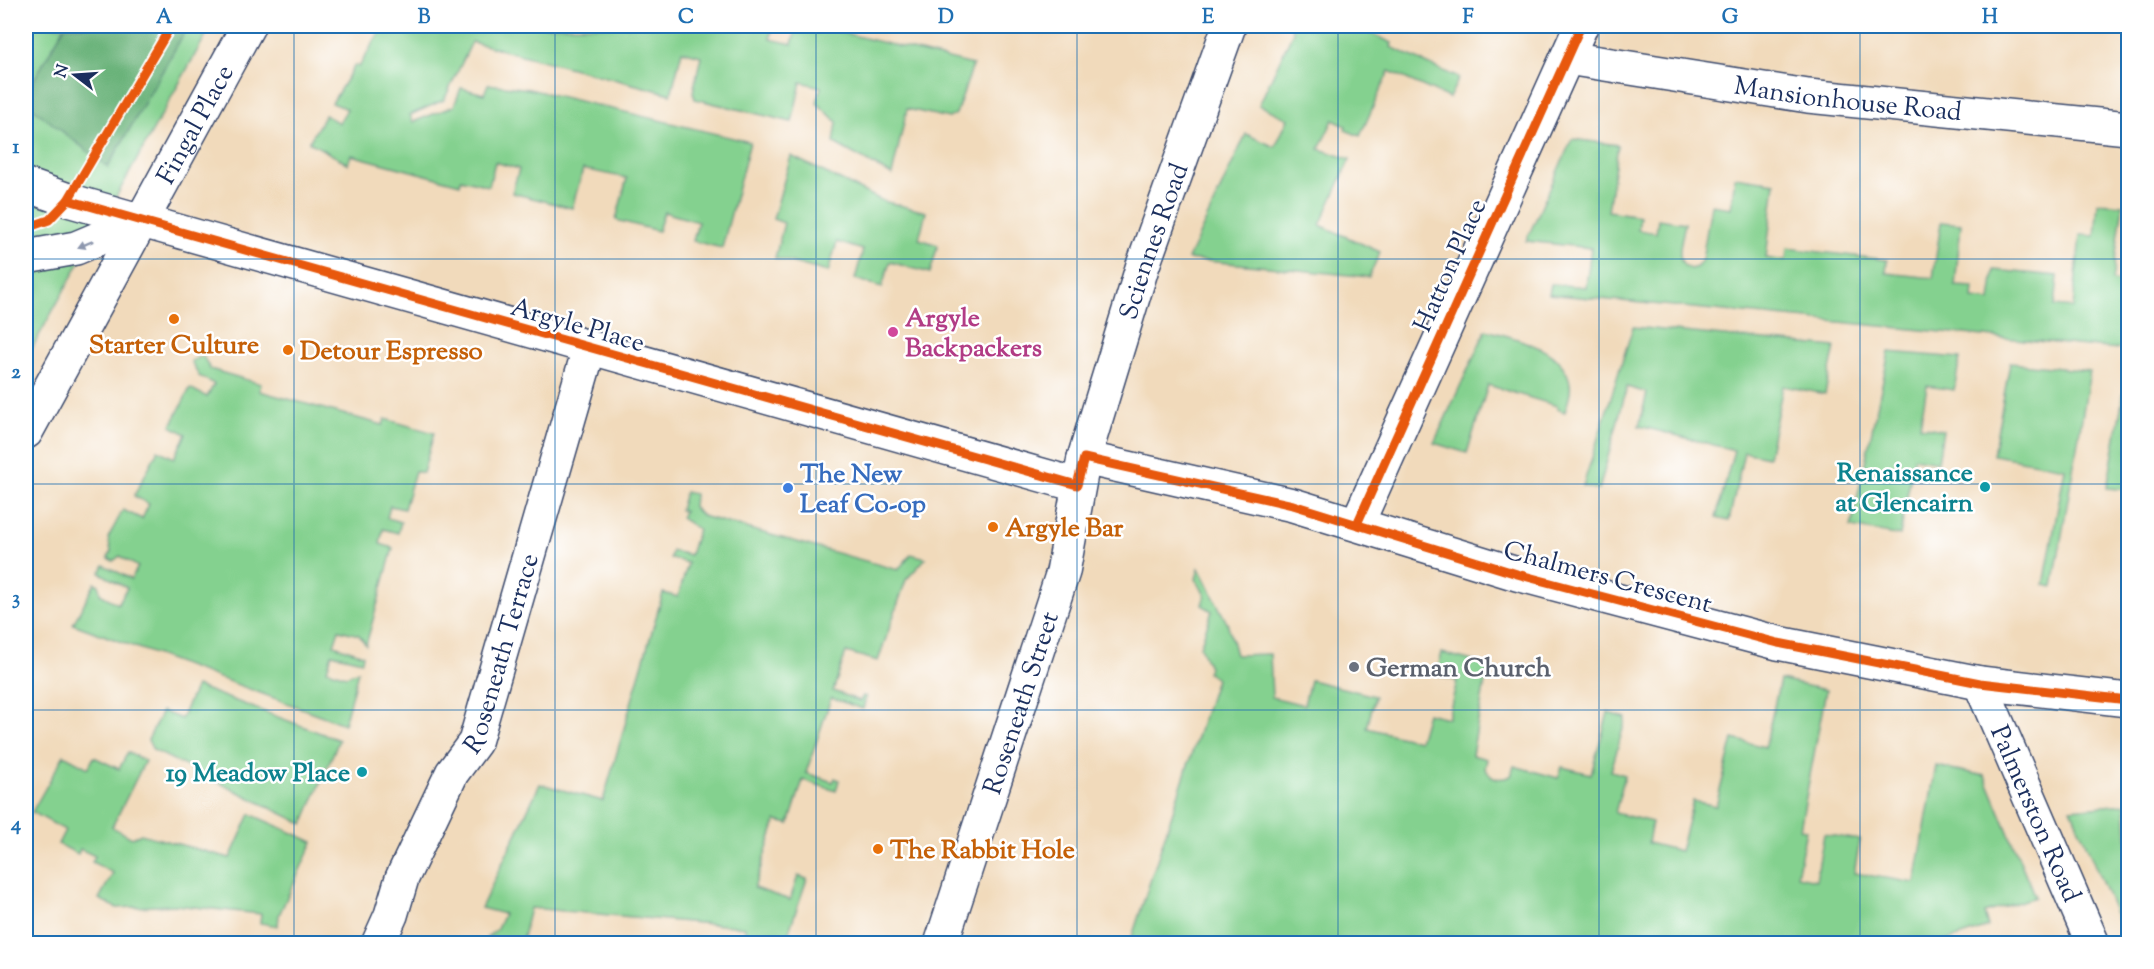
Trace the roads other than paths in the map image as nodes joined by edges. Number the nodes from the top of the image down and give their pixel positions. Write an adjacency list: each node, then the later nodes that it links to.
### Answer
1 (248, 26): 7 (street, Fingal Place)
2 (1230, 26): 11 (street, Sciennes Road)
3 (1581, 26): 4 (street, Hatton Place)
4 (1567, 58): 5 (street, Mansionhouse Road); 12 (street, Hatton Place)
5 (2128, 128)
6 (26, 185): 7 (street, Argyle Place)
7 (140, 221): 8 (street, one-way to 8); 9 (street, Argyle Place); 10 (street, Fingal Place)
8 (26, 257)
9 (589, 349): 11 (street, Argyle Place); 15 (street, Roseneath Terrace)
10 (26, 432)
11 (1080, 472): 12 (street, Chalmers Crescent); 16 (street, Roseneath Street)
12 (1357, 524): 13 (street, Chalmers Crescent)
13 (1980, 683): 14 (street, Chalmers Crescent); 17 (street, Palmerston Road)
14 (2128, 700)
15 (378, 944)
16 (941, 944)
17 (2093, 944)

